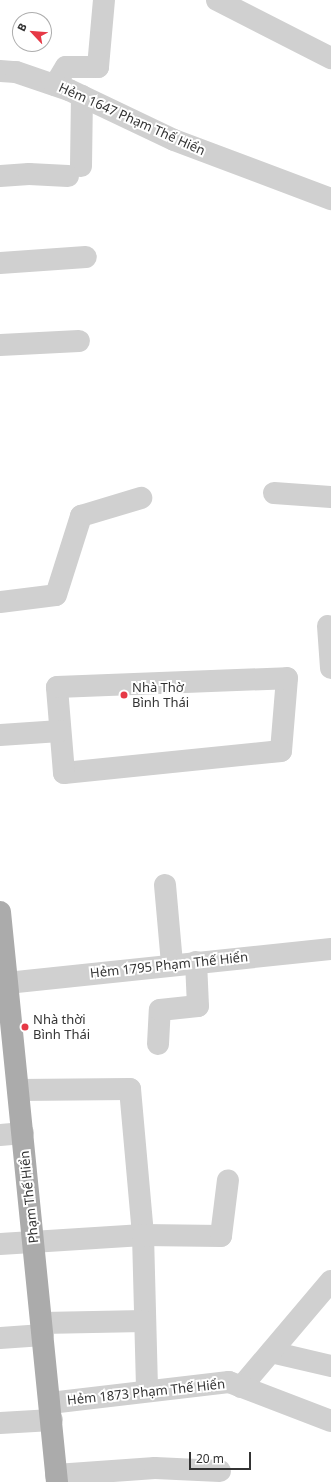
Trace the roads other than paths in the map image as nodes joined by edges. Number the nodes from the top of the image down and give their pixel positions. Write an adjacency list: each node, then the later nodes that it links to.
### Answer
1 (104, 0): 5 (street)
2 (218, 0): 3 (street)
3 (331, 58)
4 (0, 71): 5 (street, Hẻm 1647 Phạm Thế Hiển)
5 (55, 85): 6 (street, Hẻm 1647 Phạm Thế Hiển)
6 (82, 96): 7 (street); 8 (street, Hẻm 1647 Phạm Thế Hiển)
7 (0, 176)
8 (331, 199)
9 (86, 257): 10 (street)
10 (0, 262)
11 (79, 341): 12 (street)
12 (0, 345)
13 (274, 493): 14 (street)
14 (331, 497)
15 (141, 498): 16 (street)
16 (0, 602)
17 (328, 626): 18 (street)
18 (331, 668)
19 (60, 731): 19 (street); 20 (street)
20 (0, 735)
21 (165, 884): 25 (street)
22 (1, 925): 26 (main road, Phạm Thế Hiển)
23 (331, 949): 24 (street, Hẻm 1795 Phạm Thế Hiển)
24 (196, 962): 25 (street, Hẻm 1795 Phạm Thế Hiển); 27 (street)
25 (172, 964): 26 (street, Hẻm 1795 Phạm Thế Hiển)
26 (7, 983): 28 (main road, Phạm Thế Hiển)
27 (158, 1044)
28 (18, 1090): 29 (main road, Phạm Thế Hiển); 32 (street)
29 (23, 1133): 30 (street); 33 (main road, Phạm Thế Hiển)
30 (0, 1135)
31 (228, 1180): 32 (street)
32 (143, 1235): 33 (street); 36 (street)
33 (34, 1240): 34 (street); 37 (main road, Phạm Thế Hiển)
34 (0, 1244)
35 (331, 1281): 39 (street)
36 (144, 1321): 37 (street); 42 (street)
37 (43, 1329): 38 (street); 43 (main road, Phạm Thế Hiển)
38 (0, 1338)
39 (271, 1352): 40 (street); 41 (street)
40 (331, 1366)
41 (241, 1387): 42 (street, Hẻm 1873 Phạm Thế Hiển); 44 (street, Hẻm 1873 Phạm Thế Hiển)
42 (147, 1391): 43 (street, Hẻm 1873 Phạm Thế Hiển)
43 (51, 1411): 45 (street, Hẻm 1873 Phạm Thế Hiển); 48 (main road, Phạm Thế Hiển)
44 (331, 1421)
45 (0, 1423)
46 (220, 1471): 47 (street)
47 (156, 1475): 48 (street)
48 (56, 1478)

